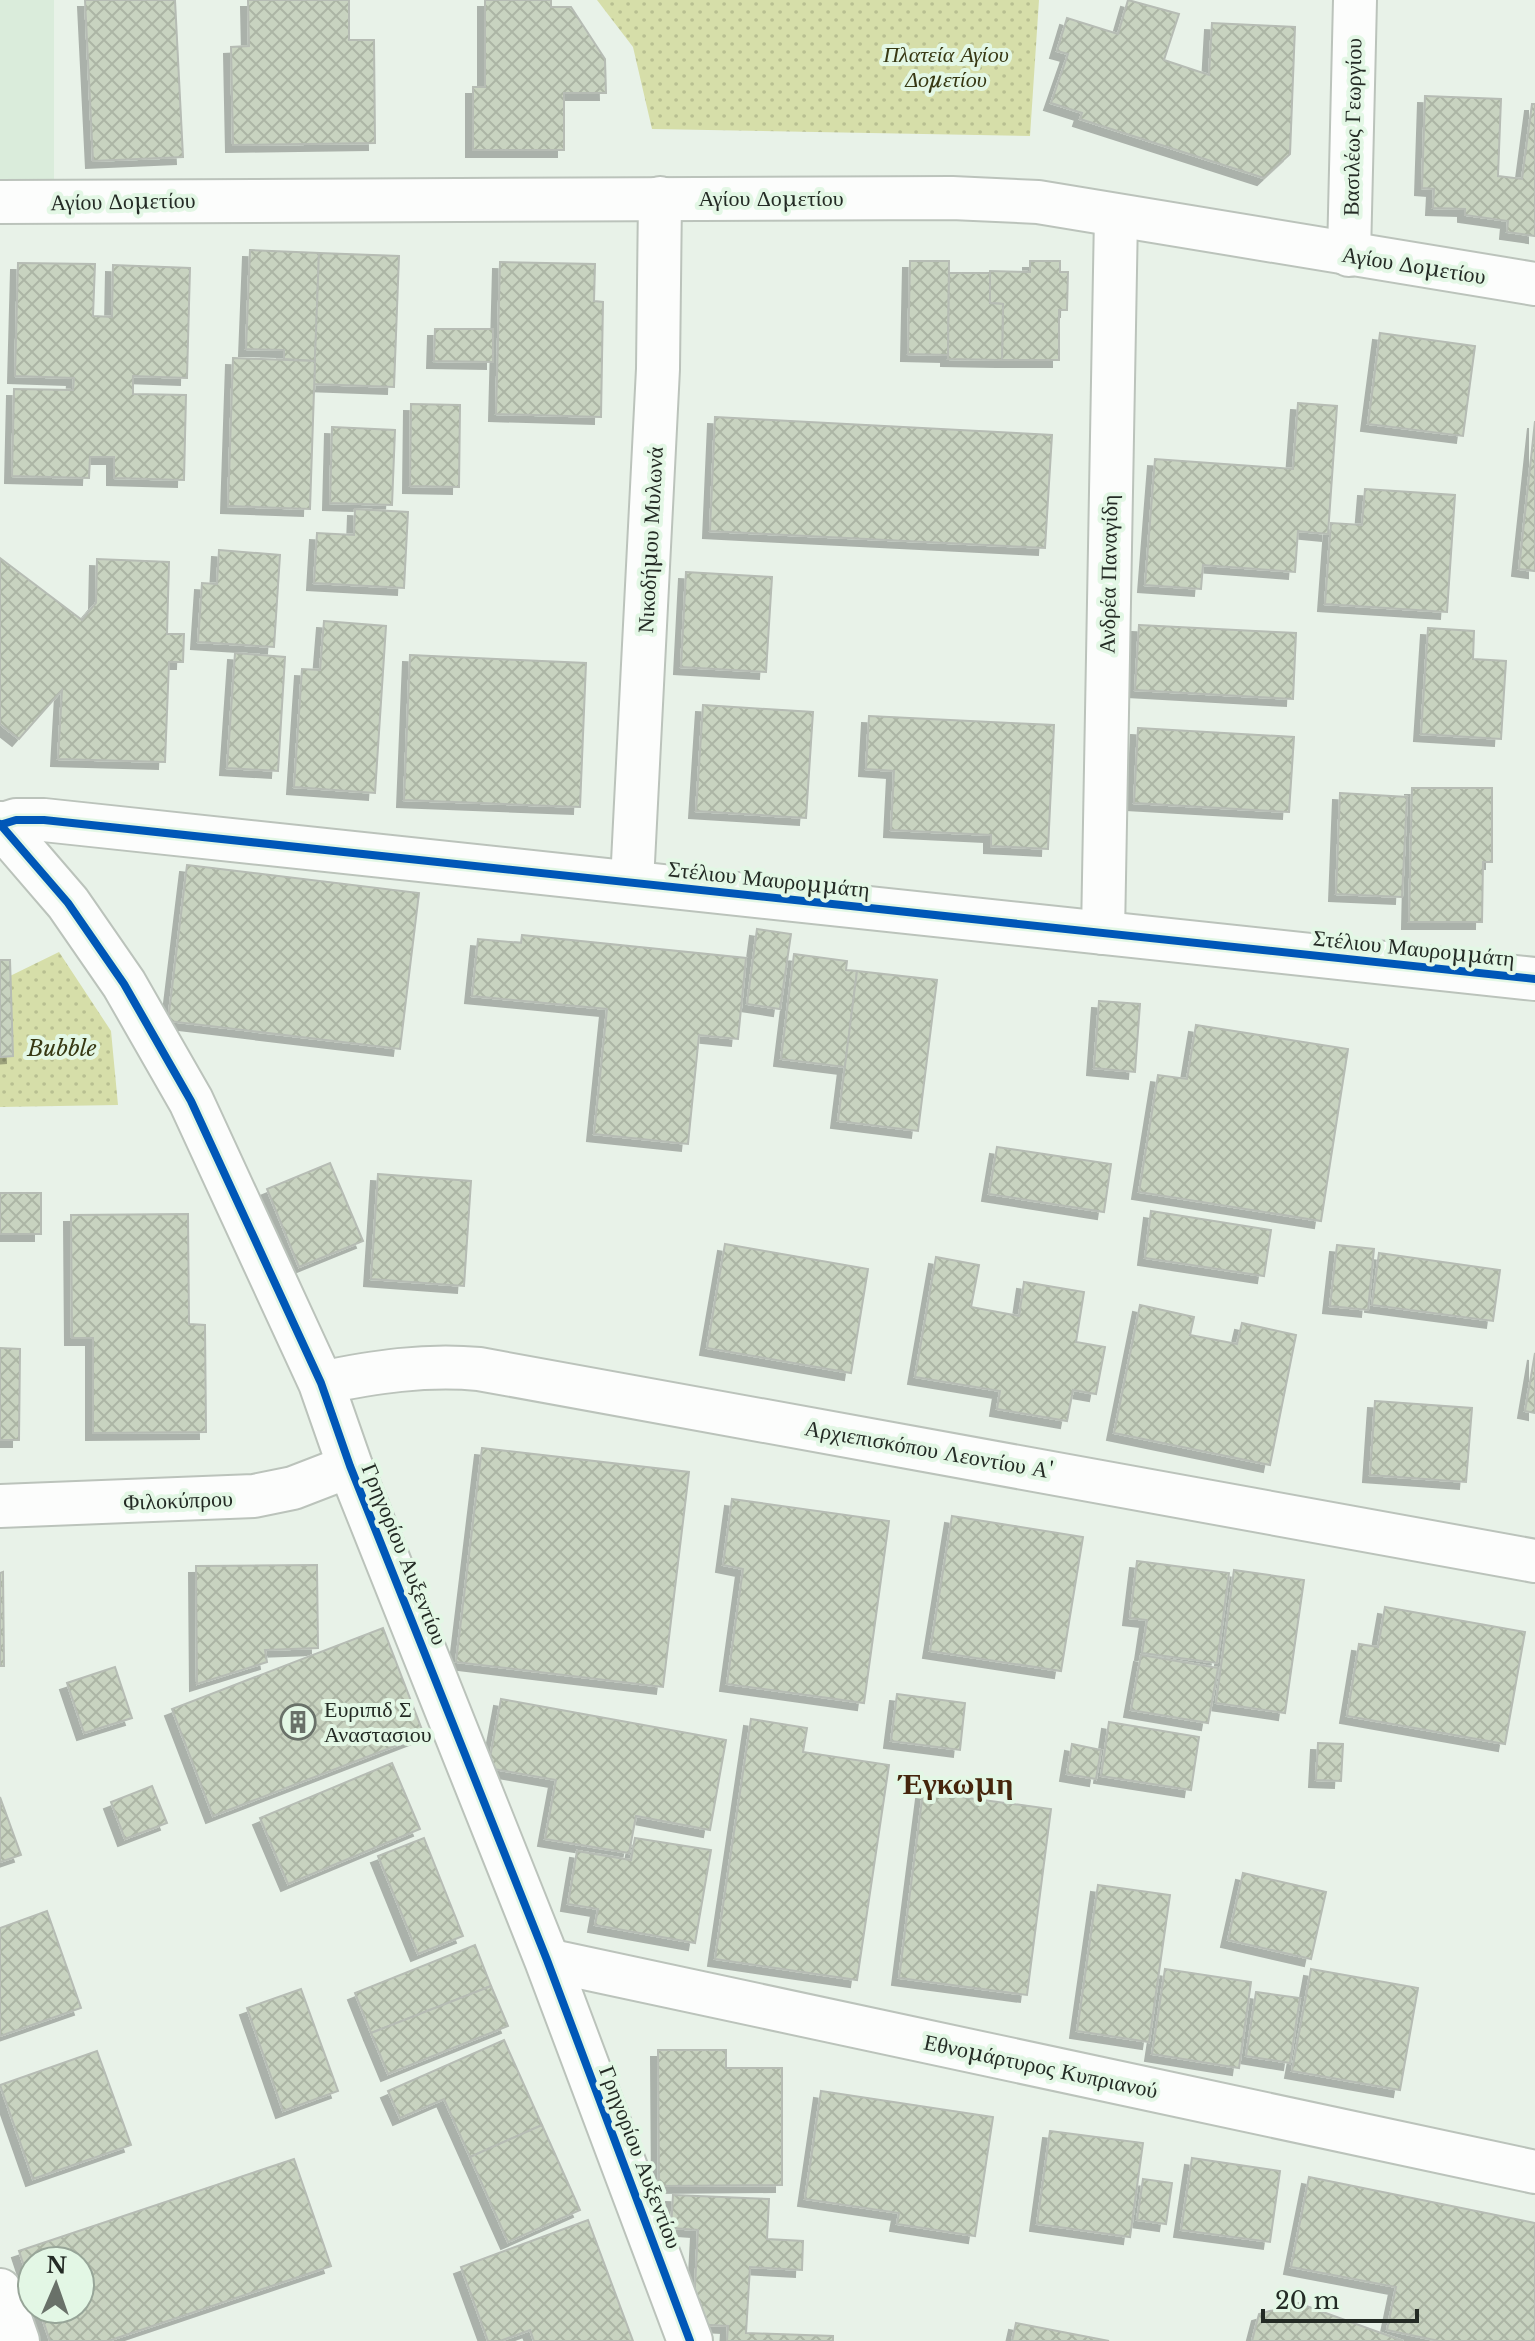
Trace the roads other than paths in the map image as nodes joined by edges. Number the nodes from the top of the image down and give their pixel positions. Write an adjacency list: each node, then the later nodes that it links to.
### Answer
1 (1355, 0): 5 (street, Βασιλέως Γεωργίου)
2 (660, 198): 3 (street, Αγίου Δομετίου); 4 (street, Αγίου Δομετίου); 8 (street, Νικοδήμου Μυλωνά)
3 (0, 202)
4 (1116, 216): 5 (street, Αγίου Δομετίου); 9 (street, Ανδρέα Παναγίδη)
5 (1349, 255): 6 (street, Αγίου Δομετίου)
6 (1535, 284)
7 (0, 825): 8 (street, Στέλιου Μαυρομμάτη); 11 (street, Γρηγορίου Αυξεντίου)
8 (632, 882): 9 (street, Στέλιου Μαυρομμάτη)
9 (1103, 933): 10 (street, Στέλιου Μαυρομμάτη)
10 (1535, 979)
11 (321, 1383): 12 (street, Γρηγορίου Αυξεντίου); 14 (street, Αρχιεπισκόπου Λεοντίου Α')
12 (350, 1466): 13 (street, Φιλοκύπρου); 15 (street, Γρηγορίου Αυξεντίου)
13 (0, 1506)
14 (1535, 1561)
15 (547, 1960): 16 (street, Εθνομάρτυρος Κυπριανού); 19 (street, Γρηγορίου Αυξεντίου)
16 (1535, 2172)
17 (0, 2290): 18 (street)
18 (18, 2341)
19 (690, 2341)

